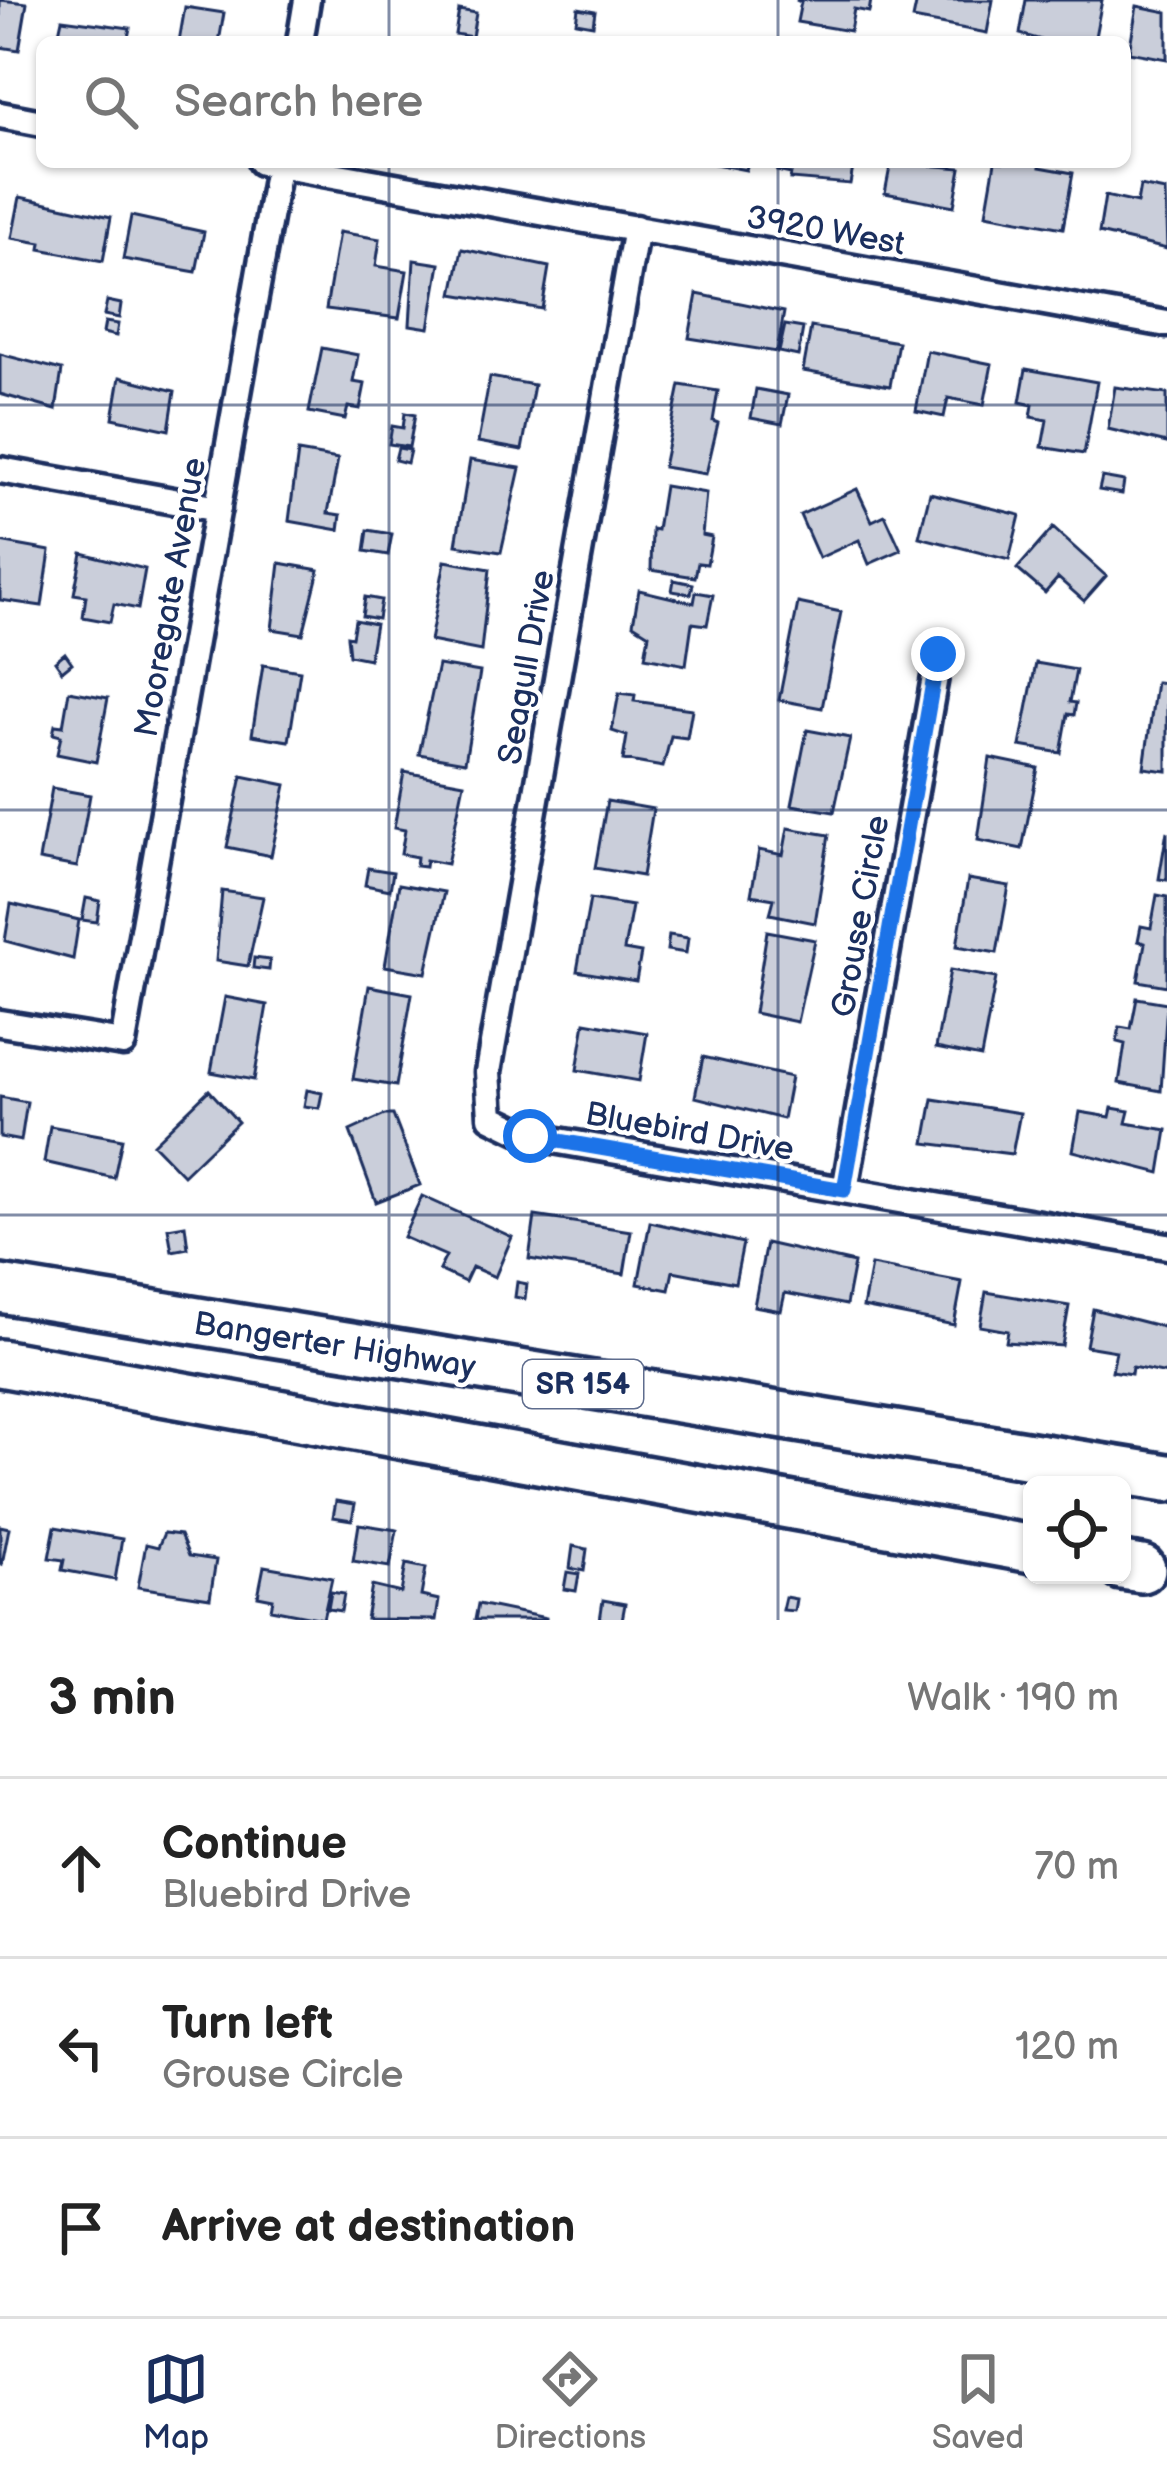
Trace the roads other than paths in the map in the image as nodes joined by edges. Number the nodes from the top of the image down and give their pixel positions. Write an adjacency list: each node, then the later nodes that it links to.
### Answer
1 (307, 0): 2 (street)
2 (301, 36)
3 (0, 115): 4 (street)
4 (36, 121)
5 (271, 168): 10 (street, Mooregate Avenue)
6 (300, 168): 7 (street, 3920 West)
7 (636, 228): 8 (street, 3920 West); 13 (street, Seagull Drive)
8 (1167, 324)
9 (0, 470): 10 (street)
10 (218, 509): 12 (street, Mooregate Avenue)
11 (938, 654): 14 (street, Grouse Circle)
12 (0, 1023)
13 (491, 1117): 14 (street, Bluebird Drive)
14 (844, 1190): 15 (street, Bluebird Drive)
15 (1167, 1246)
16 (0, 1289): 18 (highway, Bangerter Highway / SR 154)
17 (0, 1363): 19 (highway, SR 154)
18 (1167, 1478)
19 (1023, 1547)

